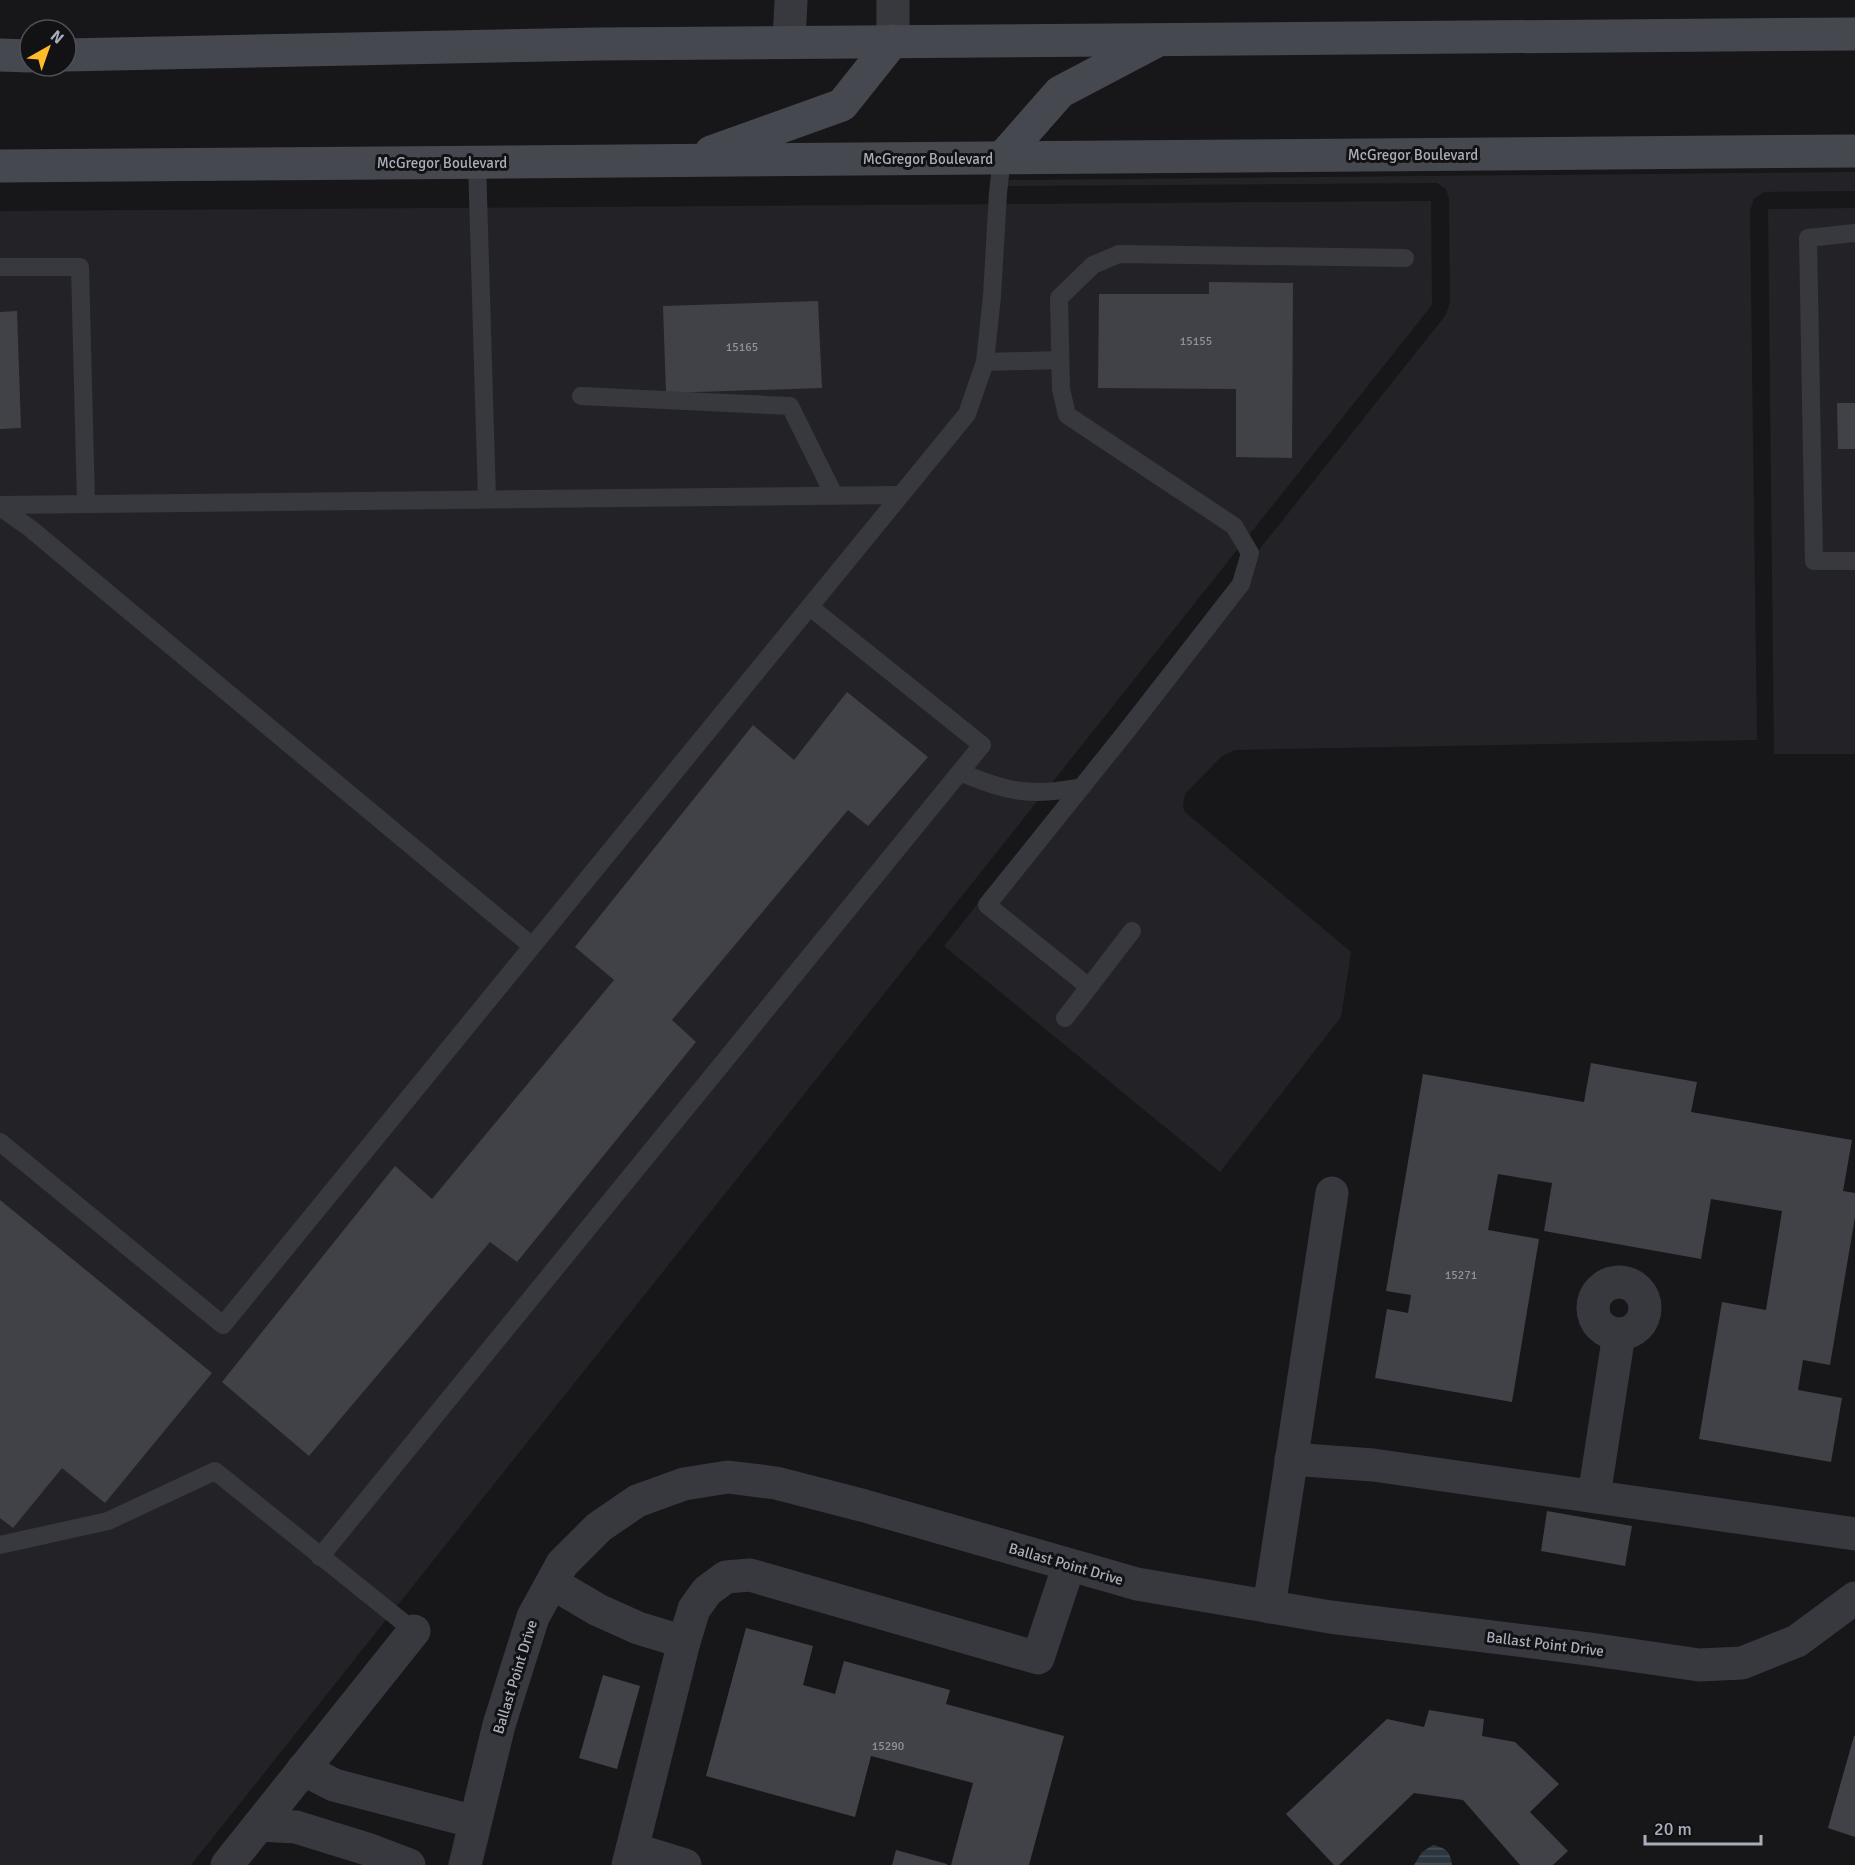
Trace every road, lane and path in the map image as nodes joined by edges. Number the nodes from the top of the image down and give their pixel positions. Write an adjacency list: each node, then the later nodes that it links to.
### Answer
1 (791, 0): 6 (street)
2 (893, 0): 5 (street)
3 (1855, 34): 4 (main road)
4 (1160, 40): 5 (main road); 11 (main road)
5 (892, 41): 6 (main road); 12 (main road)
6 (789, 42): 8 (main road)
7 (0, 55): 9 (main road)
8 (78, 55)
9 (18, 56)
10 (1855, 151): 11 (main road, McGregor Boulevard)
11 (1002, 158): 12 (main road, McGregor Boulevard); 19 (lane)
12 (687, 161): 13 (main road, McGregor Boulevard)
13 (477, 162): 14 (main road, McGregor Boulevard); 23 (lane)
14 (0, 166)
15 (1855, 233): 26 (lane)
16 (1405, 258): 18 (lane)
17 (0, 267): 24 (lane)
18 (1060, 360): 19 (lane); 29 (lane)
19 (985, 362): 22 (lane)
20 (580, 396): 21 (lane)
21 (834, 495): 22 (lane); 23 (lane)
22 (900, 495): 27 (lane)
23 (487, 499): 24 (lane)
24 (86, 504): 25 (lane)
25 (0, 506): 31 (lane)
26 (1855, 561)
27 (810, 607): 28 (lane); 31 (lane)
28 (960, 772): 29 (lane); 41 (lane)
29 (1082, 787): 32 (lane)
30 (1132, 931): 32 (lane)
31 (532, 946): 34 (lane)
32 (1089, 987): 33 (lane)
33 (1065, 1018)
34 (0, 1142)
35 (1332, 1193): 37 (street)
36 (1619, 1334): 38 (street)
37 (1291, 1459): 38 (street); 45 (street)
38 (1594, 1496): 39 (street)
39 (1854, 1531)
40 (0, 1545): 41 (lane)
41 (320, 1557): 46 (lane)
42 (1069, 1565): 43 (street, Ballast Point Drive); 45 (street, Ballast Point Drive); 47 (street)
43 (552, 1583): 47 (street); 49 (street, Ballast Point Drive)
44 (1855, 1598): 45 (street, Ballast Point Drive)
45 (1269, 1606)
46 (414, 1631): 48 (street)
47 (684, 1642): 51 (street)
48 (303, 1770): 49 (street); 50 (street)
49 (475, 1822): 54 (street, Ballast Point Drive)
50 (259, 1825): 52 (street); 53 (street)
51 (630, 1857): 55 (street)
52 (227, 1865)
53 (409, 1865)
54 (465, 1865)
55 (686, 1865)

